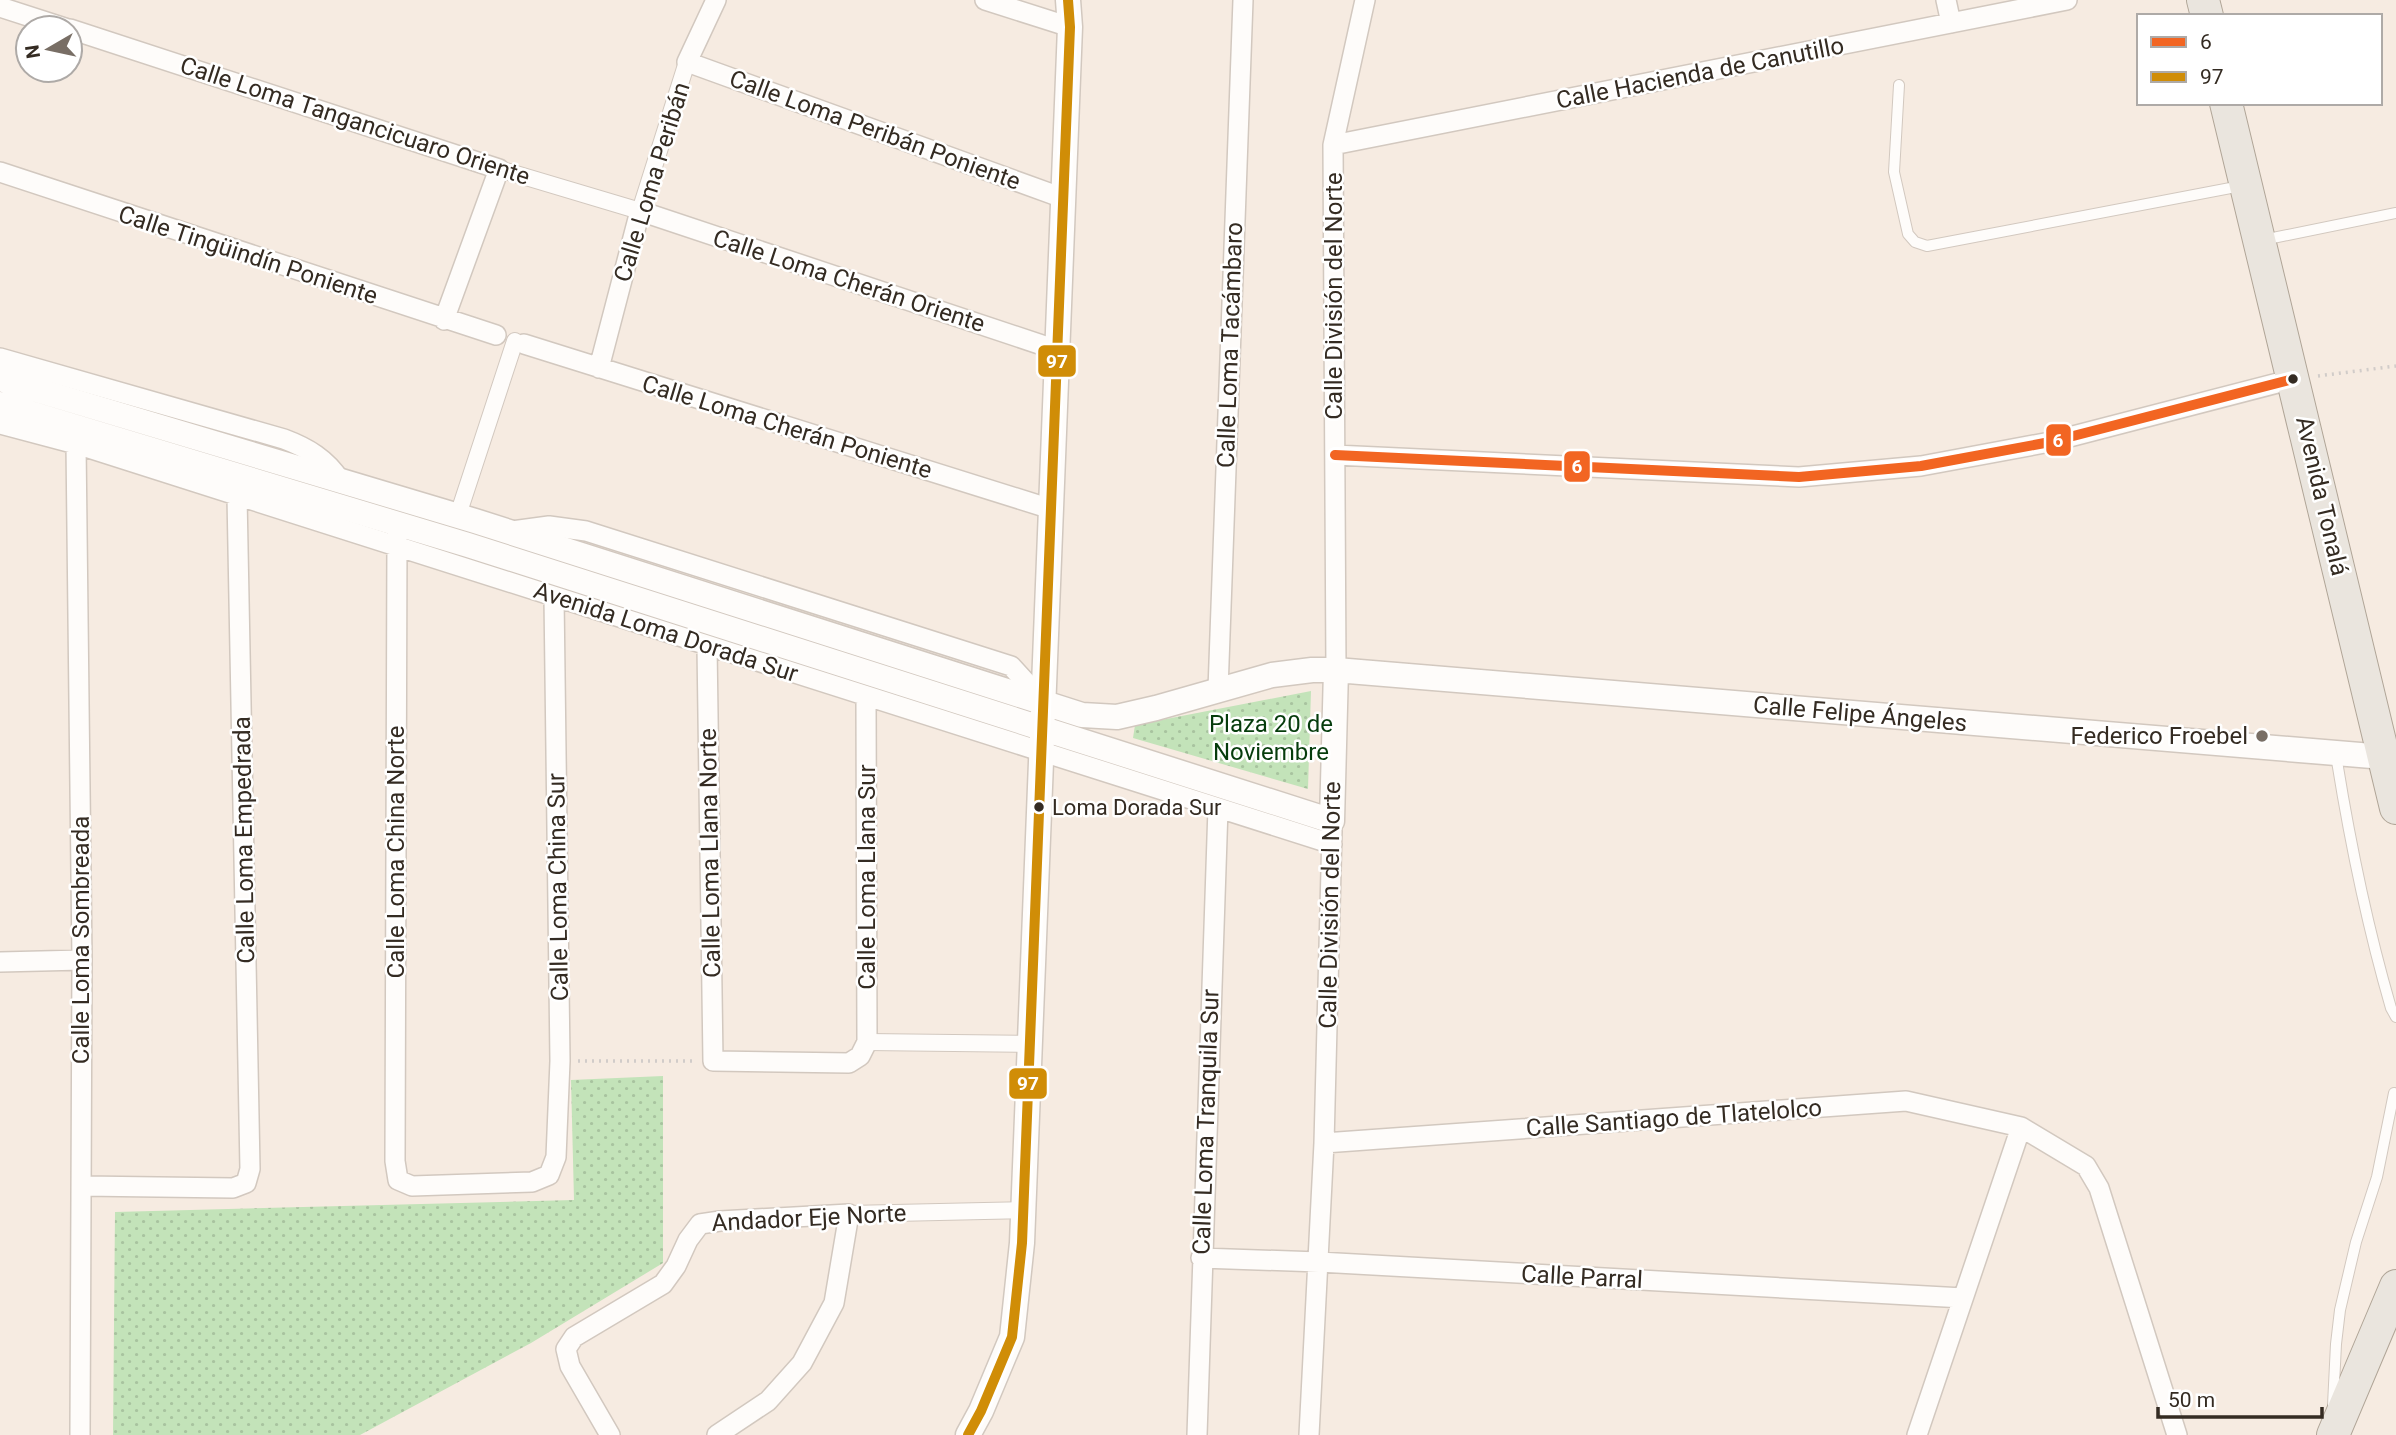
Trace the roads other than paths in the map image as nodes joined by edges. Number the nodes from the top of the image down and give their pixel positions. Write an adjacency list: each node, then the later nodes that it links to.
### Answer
1 (716, 0): 13 (street, Calle Loma Peribán)
2 (985, 0): 11 (street)
3 (1068, 0): 11 (street)
4 (1243, 0): 44 (street, Calle Loma Tacámbaro)
5 (1365, 0): 16 (street, Calle División del Norte)
6 (1946, 0): 10 (street)
7 (2067, 0): 10 (street, Calle Hacienda de Canutillo)
8 (0, 7): 9 (street, Calle Loma Tangancicuaro Oriente)
9 (22, 14)
10 (1951, 23): 16 (street, Calle Hacienda de Canutillo)
11 (1070, 27): 20 (street)
12 (84, 34): 17 (street, Calle Loma Tangancicuaro Oriente)
13 (687, 62): 20 (street, Calle Loma Peribán Poniente); 21 (street, Calle Loma Peribán)
14 (1899, 85): 19 (lane)
15 (2226, 105): 19 (main road, Avenida Tonalá)
16 (1333, 145): 34 (street, Calle División del Norte)
17 (499, 169): 21 (street, Calle Loma Tangancicuaro Oriente); 24 (street)
18 (0, 172): 24 (street, Calle Tingüindín Poniente)
19 (2245, 185): 23 (main road, Avenida Tonalá)
20 (1063, 198): 26 (street)
21 (640, 211): 26 (street, Calle Loma Cherán Oriente); 28 (street, Calle Loma Peribán)
22 (2396, 214): 23 (lane)
23 (2259, 241): 30 (main road, Avenida Tonalá)
24 (444, 320): 25 (street, Calle Tingüindín Poniente)
25 (511, 340): 28 (street, Calle Loma Cherán Poniente); 38 (street)
26 (1058, 350): 37 (street)
27 (0, 358): 35 (street)
28 (599, 368): 37 (street, Calle Loma Cherán Poniente)
29 (0, 379): 35 (street, Avenida Loma Dorada Sur)
30 (2293, 379): 34 (street); 49 (main road, Avenida Tonalá)
31 (0, 404): 39 (street, Avenida Loma Dorada Sur)
32 (0, 424): 33 (street, Avenida Loma Dorada Sur)
33 (76, 444): 36 (street, Avenida Loma Dorada Sur); 53 (street, Calle Loma Sombreada)
34 (1335, 455): 43 (street, Calle División del Norte)
35 (340, 480): 38 (street, Avenida Loma Dorada Sur)
36 (237, 496): 39 (street, Avenida Loma Dorada Sur); 62 (street, Calle Loma Empedrada)
37 (1051, 509): 46 (street)
38 (467, 518): 40 (street); 46 (street, Avenida Loma Dorada Sur)
39 (397, 535): 40 (street, Avenida Loma Dorada Sur); 41 (street, Avenida Loma Dorada Sur); 61 (street, Calle Loma China Norte)
40 (468, 545): 47 (street, Avenida Loma Dorada Sur)
41 (554, 597): 42 (street, Avenida Loma Dorada Sur); 61 (street, Calle Loma China Sur)
42 (707, 646): 45 (street, Avenida Loma Dorada Sur); 57 (street, Calle Loma Llana Norte)
43 (1336, 670): 44 (street, Avenida Loma Dorada Sur); 48 (street, Calle Felipe Ángeles); 52 (street, Calle División del Norte)
44 (1218, 690): 46 (street, Avenida Loma Dorada Sur)
45 (866, 696): 47 (street, Avenida Loma Dorada Sur); 57 (street, Calle Loma Llana Sur)
46 (1044, 702): 47 (street)
47 (1042, 740): 50 (street, Avenida Loma Dorada Sur); 52 (street, Avenida Loma Dorada Sur); 56 (street)
48 (2336, 754): 49 (street, Calle Felipe Ángeles); 55 (lane)
49 (2384, 758): 51 (main road, Avenida Tonalá)
50 (1218, 808): 52 (street, Avenida Loma Dorada Sur); 65 (street, Calle Loma Tranquila Sur)
51 (2396, 808)
52 (1332, 833): 60 (street, Calle División del Norte)
53 (82, 960): 54 (street); 62 (street, Calle Loma Sombreada)
54 (0, 962)
55 (2396, 1017)
56 (1030, 1044): 57 (street); 63 (street)
57 (863, 1049)
58 (2394, 1093): 69 (lane)
59 (2021, 1127): 60 (street, Calle Santiago de Tlatelolco); 68 (street); 77 (street, Calle Santiago de Tlatelolco)
60 (1324, 1143): 66 (street, Calle División del Norte)
61 (549, 1175)
62 (83, 1186): 70 (street, Calle Loma Sombreada)
63 (1024, 1210): 64 (street, Andador Eje Norte); 73 (street)
64 (849, 1214): 71 (street, Andador Eje Norte); 72 (street)
65 (1201, 1258): 66 (street, Calle Parral); 74 (street, Calle Loma Tranquila Sur)
66 (1319, 1262): 68 (street, Calle Parral); 75 (street, Calle División del Norte)
67 (2396, 1286): 69 (main road)
68 (1963, 1298): 76 (street)
69 (2332, 1433)
70 (80, 1435)
71 (610, 1435)
72 (717, 1435)
73 (968, 1435)
74 (1197, 1435)
75 (1309, 1435)
76 (1917, 1435)
77 (2177, 1435)

